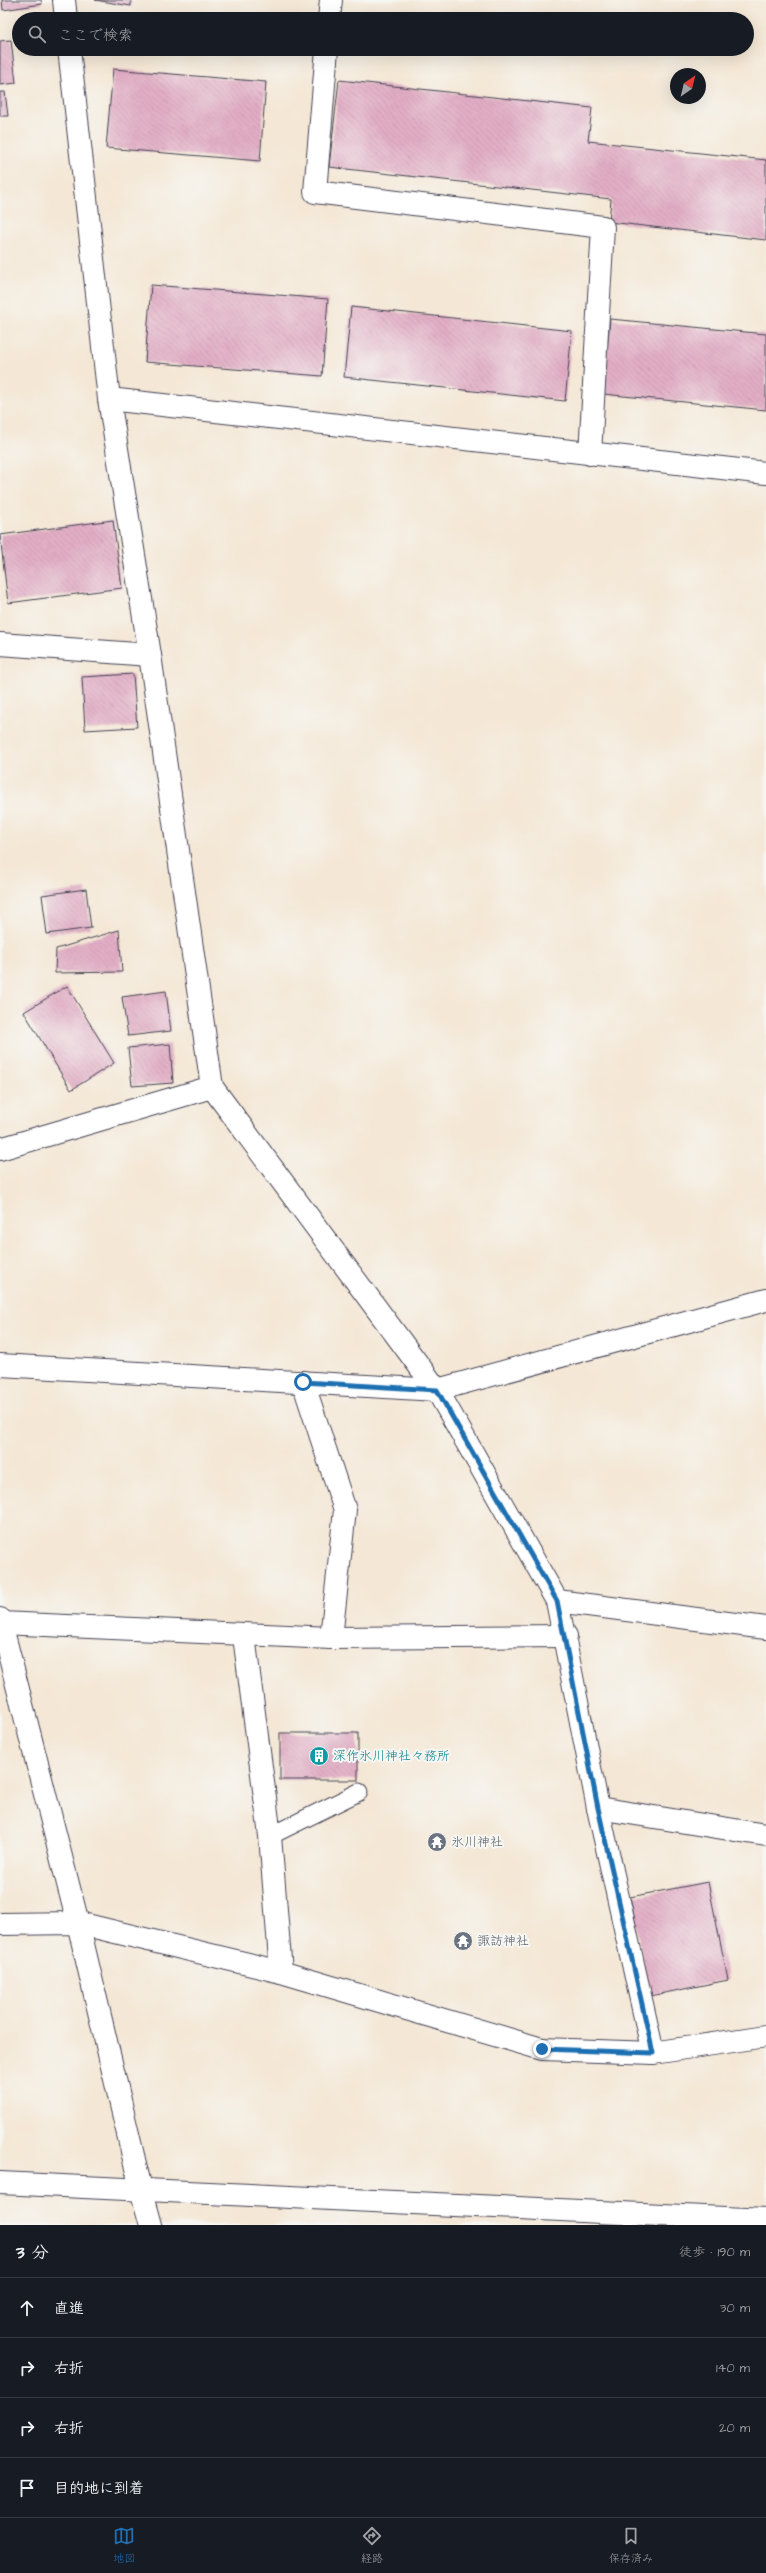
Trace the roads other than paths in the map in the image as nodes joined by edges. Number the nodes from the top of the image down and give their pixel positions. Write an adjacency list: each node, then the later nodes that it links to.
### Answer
1 (64, 0): 3 (street)
2 (330, 0): 4 (street)
3 (65, 12)
4 (329, 12)
5 (70, 56): 7 (street)
6 (326, 56): 8 (street)
7 (109, 399): 8 (street); 11 (street)
8 (590, 454): 9 (street)
9 (766, 473)
10 (0, 644): 11 (street)
11 (150, 655): 12 (street)
12 (212, 1087): 13 (street); 17 (street)
13 (0, 1148)
14 (766, 1300): 17 (street)
15 (0, 1366): 16 (street)
16 (303, 1382): 17 (street); 23 (street)
17 (437, 1390): 18 (street)
18 (557, 1601): 20 (street); 22 (street)
19 (1, 1621): 21 (street); 28 (street)
20 (766, 1628)
21 (244, 1636): 23 (street); 27 (street)
22 (566, 1636): 23 (street); 25 (street)
23 (331, 1638)
24 (359, 1792): 27 (lane)
25 (598, 1808): 26 (street); 32 (street)
26 (766, 1835)
27 (270, 1836): 30 (street)
28 (78, 1923): 29 (street); 30 (street); 34 (street)
29 (0, 1924)
30 (281, 1972): 32 (street)
31 (766, 2036): 32 (street)
32 (653, 2053)
33 (0, 2184): 34 (street)
34 (141, 2189): 35 (street); 36 (street)
35 (766, 2220)
36 (151, 2225)

